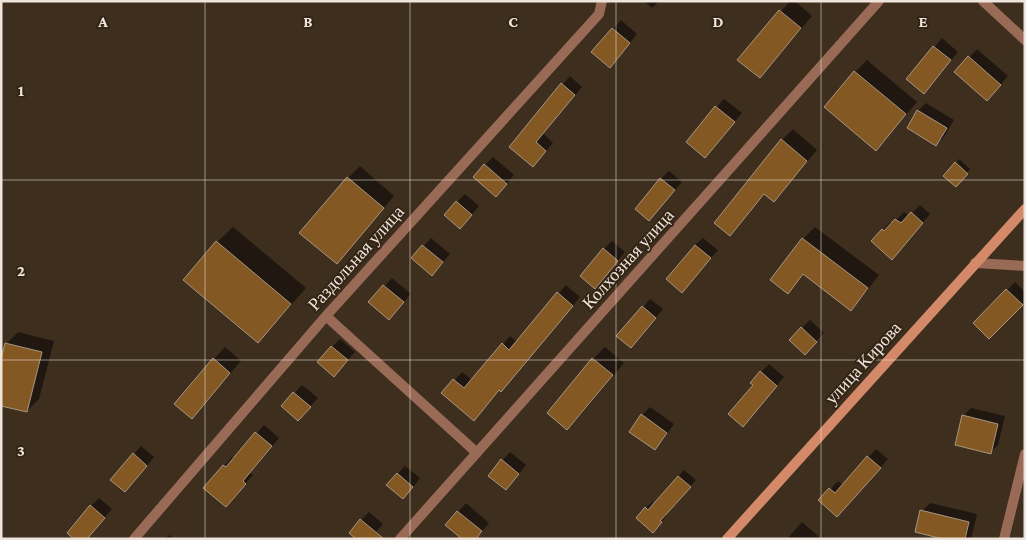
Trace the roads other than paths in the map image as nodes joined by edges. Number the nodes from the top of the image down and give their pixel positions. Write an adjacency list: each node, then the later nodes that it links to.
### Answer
1 (602, 1): 8 (street, Раздольная улица)
2 (880, 1): 9 (street, Колхозная улица)
3 (983, 1): 4 (street)
4 (1025, 40)
5 (1025, 209): 6 (main road, улица Кирова)
6 (975, 263): 7 (street); 13 (main road, улица Кирова)
7 (1025, 266)
8 (326, 316): 9 (street); 11 (street, Раздольная улица)
9 (477, 453): 12 (street, Колхозная улица)
10 (1025, 454): 14 (street)
11 (134, 539)
12 (400, 539)
13 (727, 539)
14 (1004, 539)

